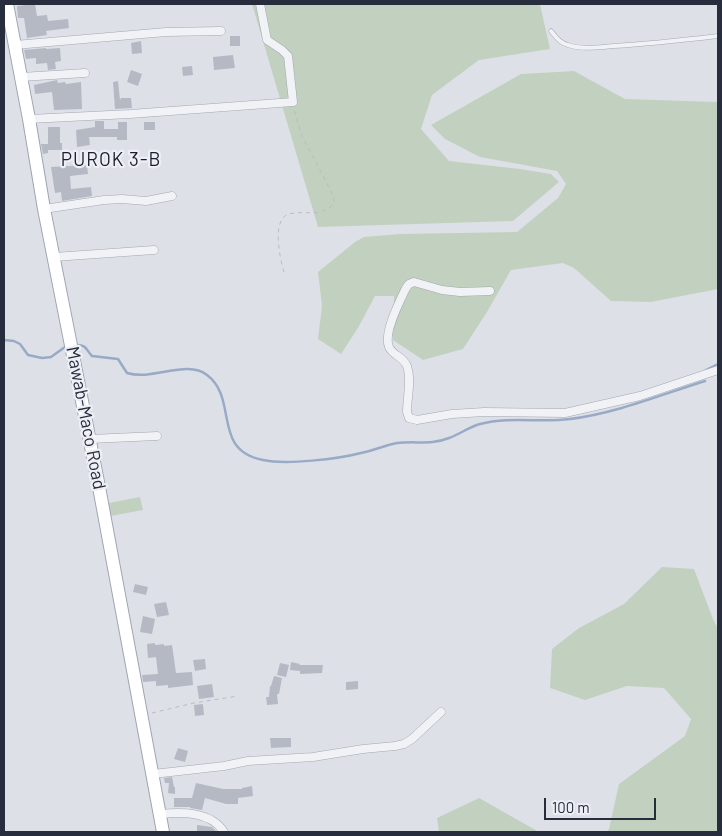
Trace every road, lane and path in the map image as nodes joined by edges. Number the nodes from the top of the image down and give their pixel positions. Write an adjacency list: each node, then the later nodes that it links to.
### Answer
1 (7, 4): 6 (main road, Mawab-Maco Road)
2 (260, 4): 9 (street)
3 (221, 31): 6 (street)
4 (551, 31): 5 (lane)
5 (718, 36)
6 (15, 46): 8 (main road, Mawab-Maco Road)
7 (85, 73): 8 (street)
8 (21, 77): 10 (main road, Mawab-Maco Road)
9 (294, 102): 10 (street); 15 (path)
10 (29, 119): 12 (main road, Mawab-Maco Road)
11 (172, 196): 12 (street)
12 (44, 209): 14 (main road, Mawab-Maco Road)
13 (154, 250): 14 (street)
14 (54, 257): 19 (main road, Mawab-Maco Road)
15 (284, 272)
16 (490, 291): 17 (street)
17 (718, 370)
18 (157, 436): 19 (street)
19 (90, 439): 22 (main road, Mawab-Maco Road)
20 (238, 696): 22 (path)
21 (441, 712): 23 (street)
22 (141, 715): 23 (main road, Mawab-Maco Road)
23 (153, 774): 24 (main road, Mawab-Maco Road)
24 (160, 814): 25 (main road, Mawab-Maco Road); 26 (street)
25 (163, 832)
26 (224, 832)

